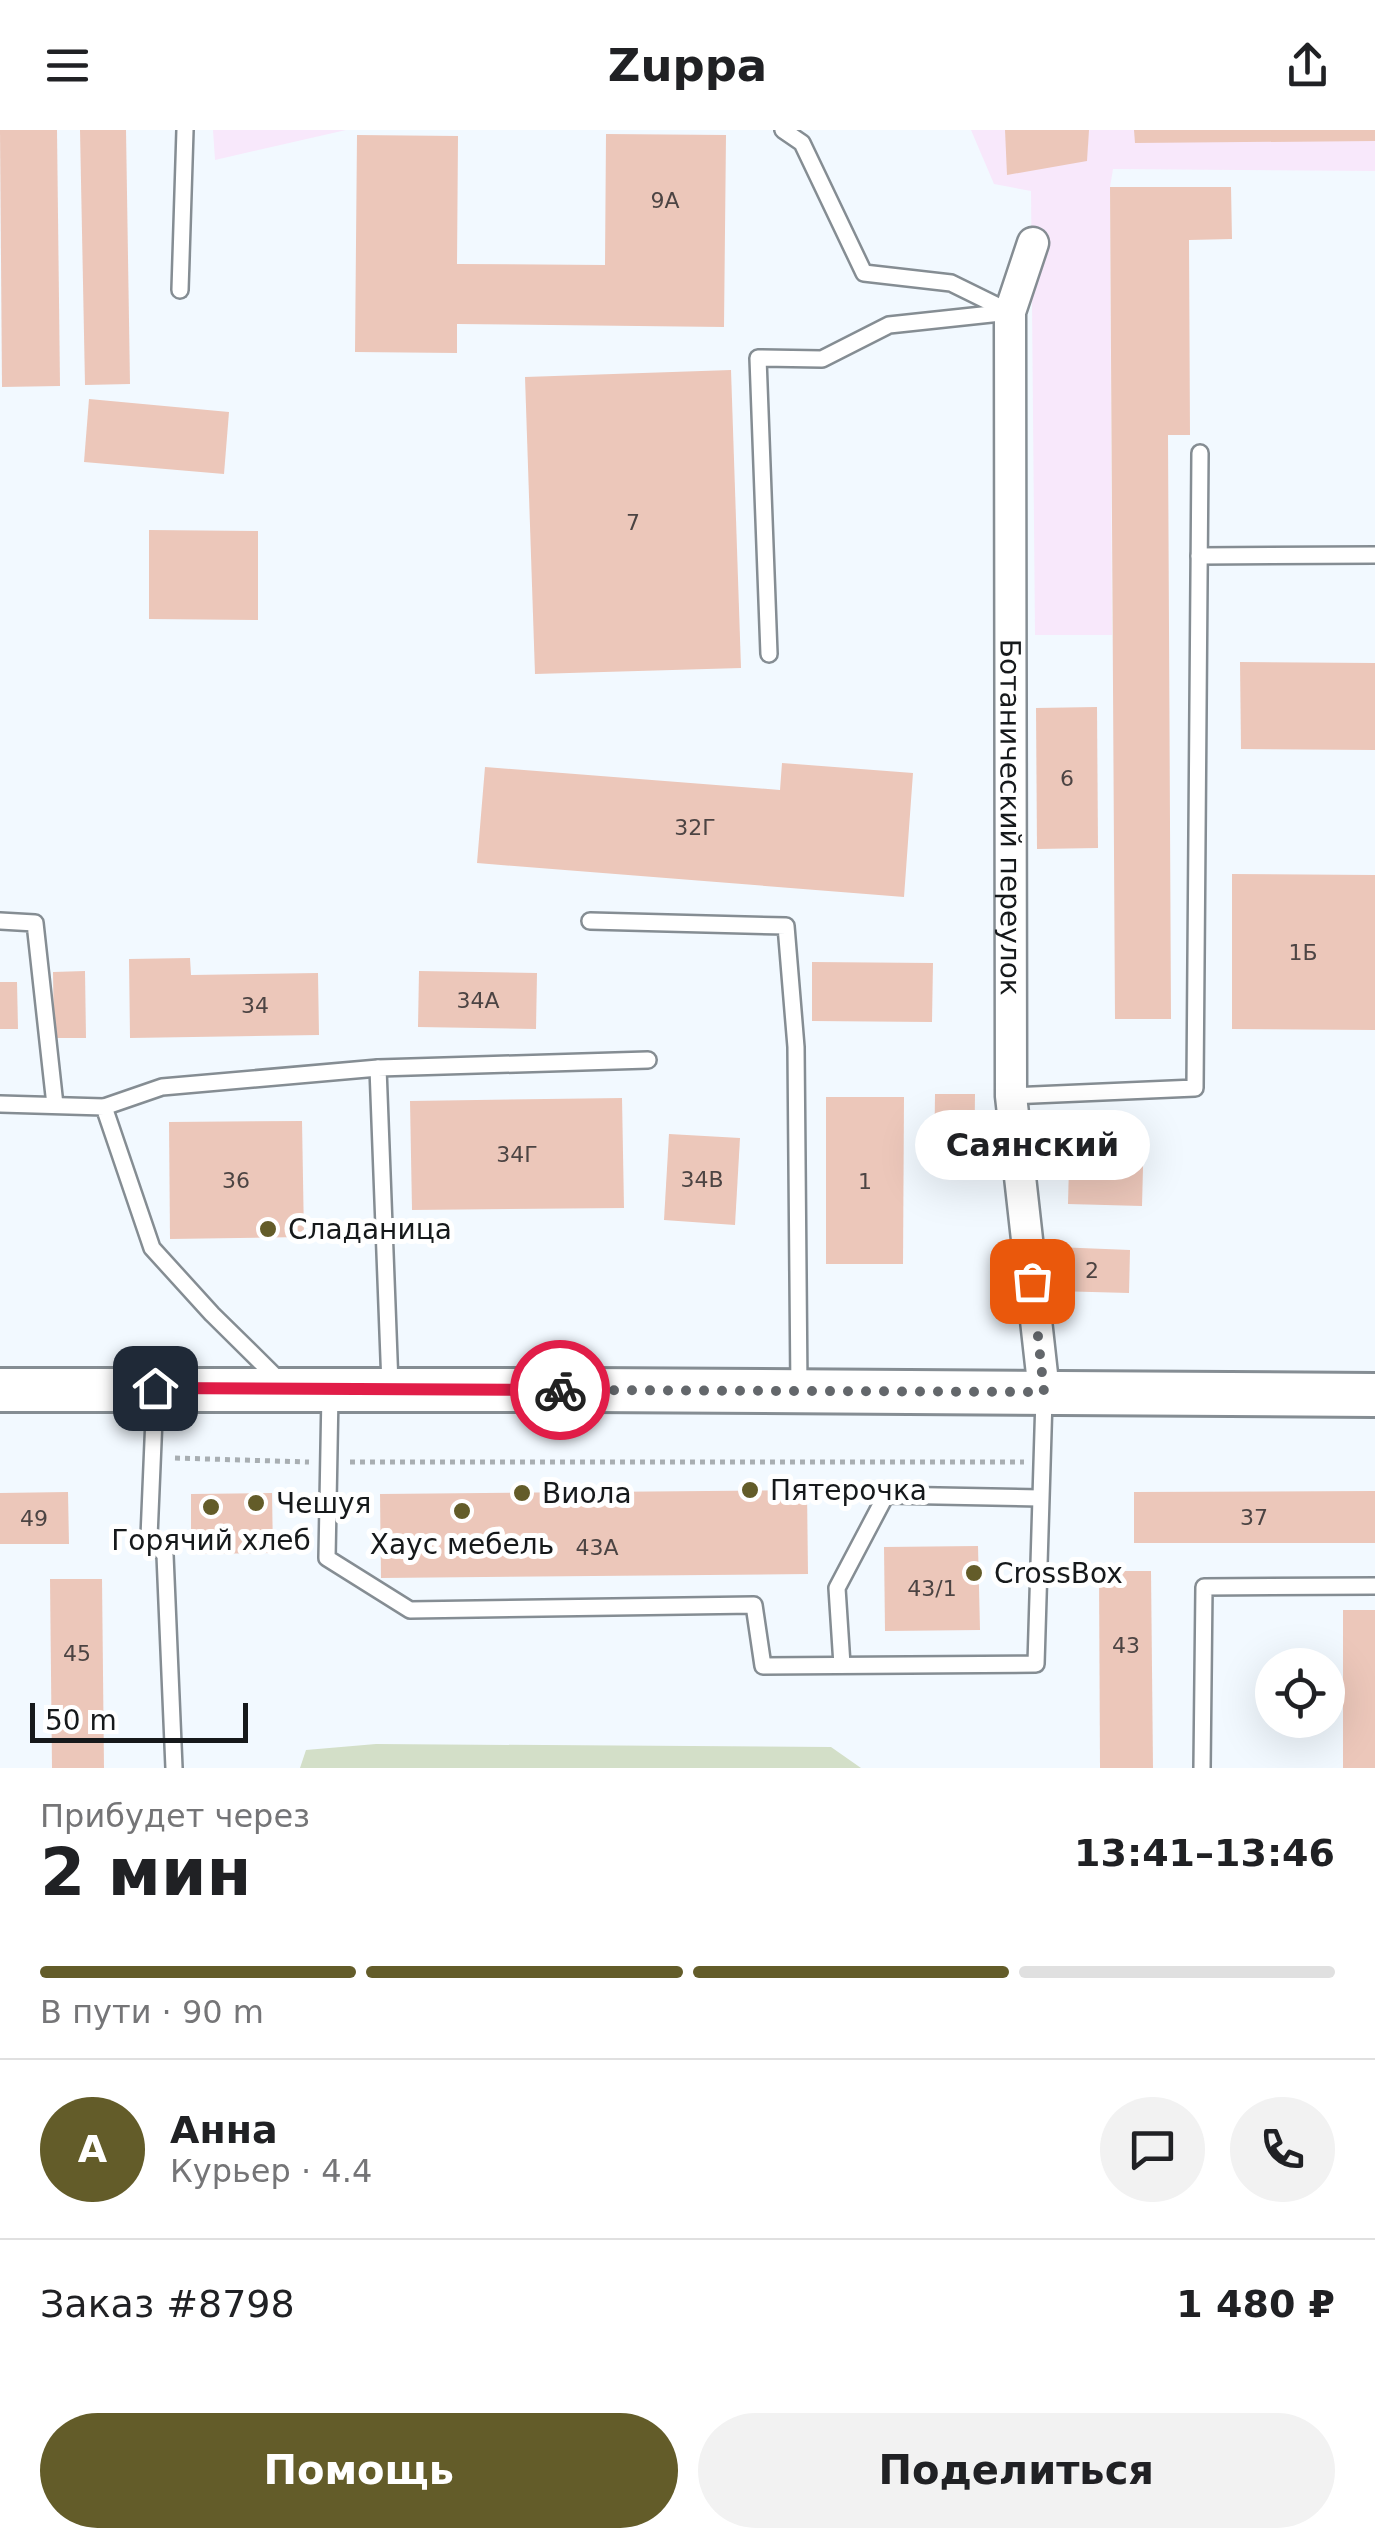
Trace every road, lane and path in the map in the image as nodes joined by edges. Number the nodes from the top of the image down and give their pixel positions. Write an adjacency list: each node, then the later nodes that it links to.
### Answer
1 (185, 130): 4 (lane)
2 (783, 130): 5 (lane)
3 (1033, 243): 5 (street, Ботанический переулок)
4 (180, 290)
5 (1010, 312): 9 (lane); 14 (street, Ботанический переулок)
6 (1200, 453): 8 (lane)
7 (1375, 554): 8 (lane)
8 (1199, 556): 14 (lane)
9 (769, 654)
10 (590, 921): 23 (lane)
11 (0, 922): 16 (lane)
12 (648, 1060): 13 (lane)
13 (378, 1068): 17 (lane); 21 (lane)
14 (1012, 1096): 24 (street, Ботанический переулок)
15 (0, 1104): 16 (lane)
16 (54, 1104): 17 (lane)
17 (104, 1107): 19 (lane)
18 (155, 1388): 19 (street); 22 (street); 26 (lane)
19 (288, 1389): 20 (street)
20 (330, 1389): 21 (street); 27 (lane)
21 (391, 1389): 23 (street)
22 (0, 1390)
23 (798, 1391): 24 (street)
24 (1044, 1392): 25 (street); 28 (lane)
25 (1375, 1396)
26 (152, 1457): 27 (path); 32 (lane)
27 (328, 1462): 28 (path); 31 (lane)
28 (1042, 1462): 29 (lane)
29 (1040, 1498): 31 (lane); 31 (lane)
30 (1375, 1586): 33 (lane)
31 (842, 1665)
32 (174, 1768)
33 (1202, 1768)

